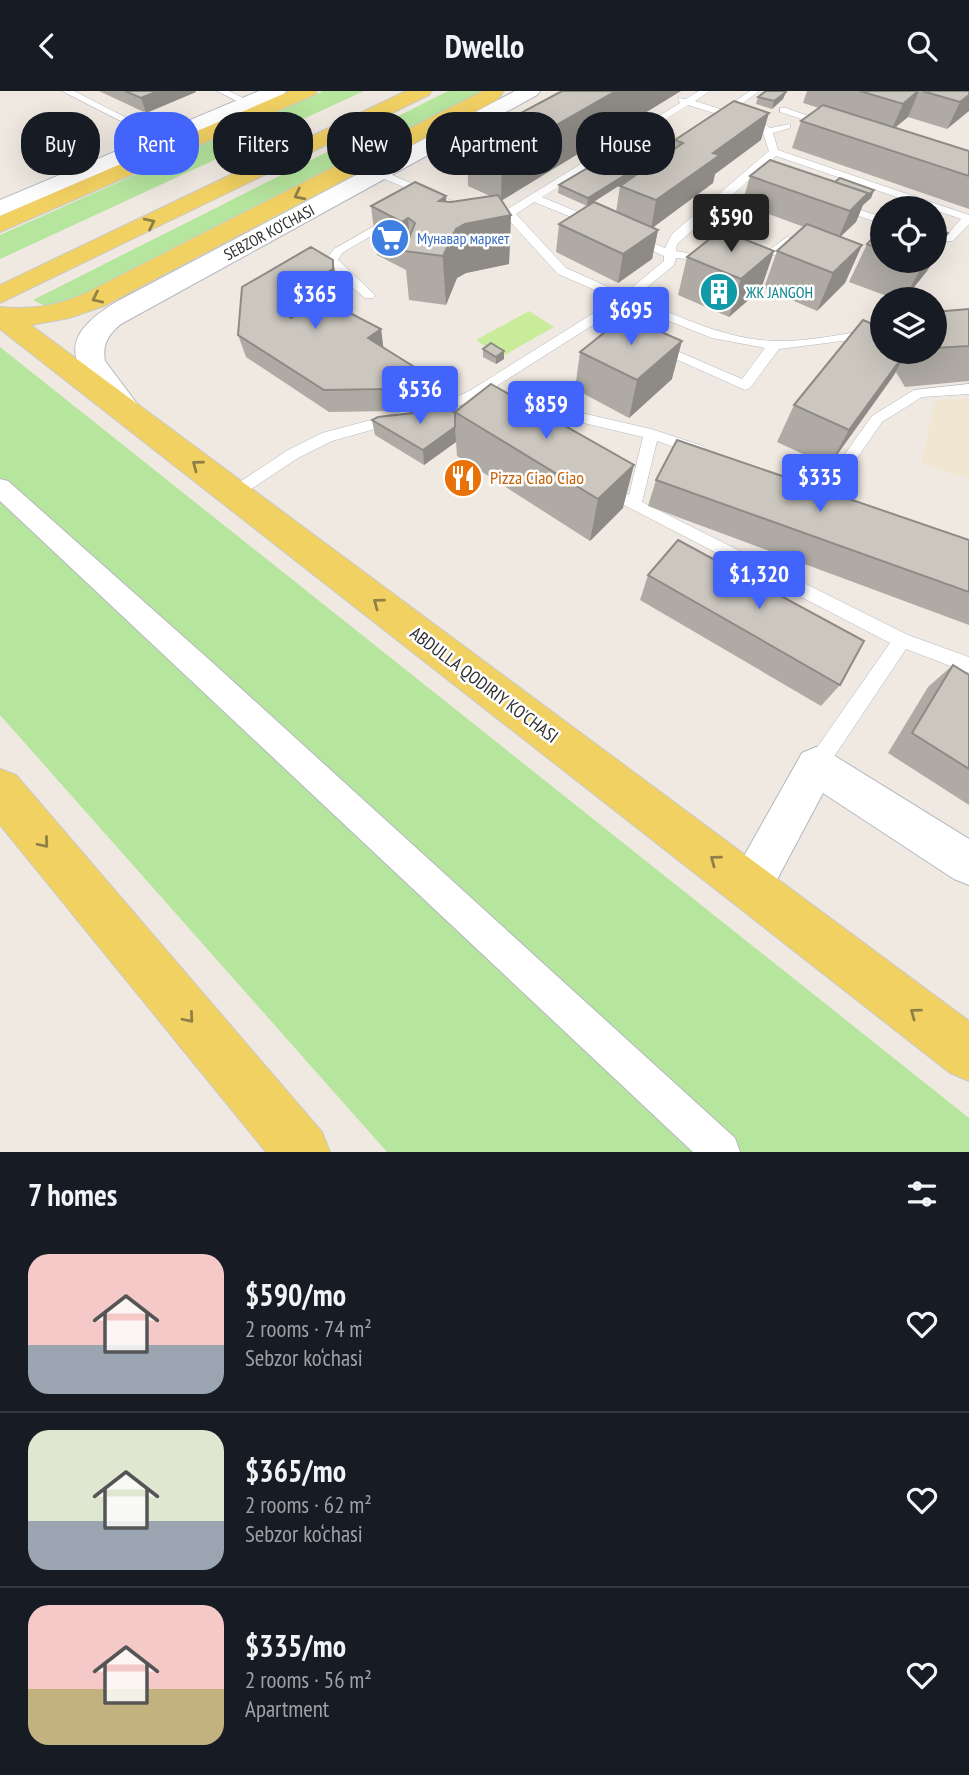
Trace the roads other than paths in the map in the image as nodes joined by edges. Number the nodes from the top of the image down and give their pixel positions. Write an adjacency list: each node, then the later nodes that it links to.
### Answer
1 (67, 91): 18 (lane)
2 (222, 91): 13 (lane)
3 (276, 91): 13 (main road)
4 (307, 91): 42 (main road)
5 (384, 91): 15 (main road)
6 (422, 91): 16 (main road)
7 (494, 91): 54 (main road, one-way to 54)
8 (530, 91): 26 (main road, SEBZOR KO‘CHASI)
9 (705, 91): 12 (lane)
10 (755, 92): 17 (lane)
11 (671, 97): 12 (lane)
12 (689, 101): 17 (lane); 34 (lane)
13 (248, 103): 19 (main road)
14 (783, 110): 23 (lane)
15 (354, 112)
16 (363, 112)
17 (724, 113): 24 (lane)
18 (114, 114)
19 (199, 124)
20 (327, 126): 50 (main road)
21 (787, 127): 24 (lane)
22 (327, 128): 51 (main road, one-way to 22)
23 (836, 128)
24 (768, 132): 25 (lane)
25 (774, 152): 28 (lane); 33 (lane)
26 (412, 155)
27 (114, 160): 37 (main road)
28 (750, 174): 31 (lane); 47 (lane)
29 (375, 175): 61 (main road, SEBZOR KO‘CHASI)
30 (384, 175): 32 (lane)
31 (762, 178)
32 (433, 196): 36 (lane); 40 (lane)
33 (903, 196)
34 (534, 198): 40 (lane); 43 (lane)
35 (822, 199): 41 (lane)
36 (422, 203)
37 (0, 209)
38 (410, 210): 52 (lane)
39 (947, 211): 46 (lane)
40 (509, 213): 53 (lane)
41 (870, 217)
42 (0, 225)
43 (608, 229)
44 (620, 234): 47 (lane)
45 (791, 239): 49 (lane)
46 (947, 239)
47 (670, 254): 48 (lane); 53 (lane)
48 (719, 260)
49 (745, 262)
50 (0, 271)
51 (0, 295)
52 (369, 295)
53 (625, 299): 57 (lane); 59 (lane)
54 (0, 315): 61 (main road, ABDULLA QODIRIY KO'CHASI)
55 (870, 334): 57 (lane)
56 (642, 341): 57 (lane)
57 (775, 345)
58 (969, 389): 68 (lane)
59 (476, 393): 60 (lane); 63 (lane)
60 (459, 401): 62 (lane); 67 (lane)
61 (128, 413): 67 (main road, ABDULLA QODIRIY KO'CHASI, one-way to 61)
62 (481, 415)
63 (652, 434): 64 (lane); 69 (lane)
64 (713, 455)
65 (587, 477): 69 (lane)
66 (0, 487): 78 (street)
67 (234, 493): 75 (main road, ABDULLA QODIRIY KO'CHASI, one-way to 67)
68 (825, 493)
69 (634, 505): 70 (lane)
70 (902, 640): 71 (lane); 72 (lane)
71 (969, 665)
72 (816, 766): 74 (street); 75 (street)
73 (0, 790): 77 (main road, one-way to 77)
74 (969, 864)
75 (750, 887): 76 (main road, ABDULLA QODIRIY KO'CHASI, one-way to 75)
76 (969, 1054)
77 (302, 1152)
78 (721, 1152)

